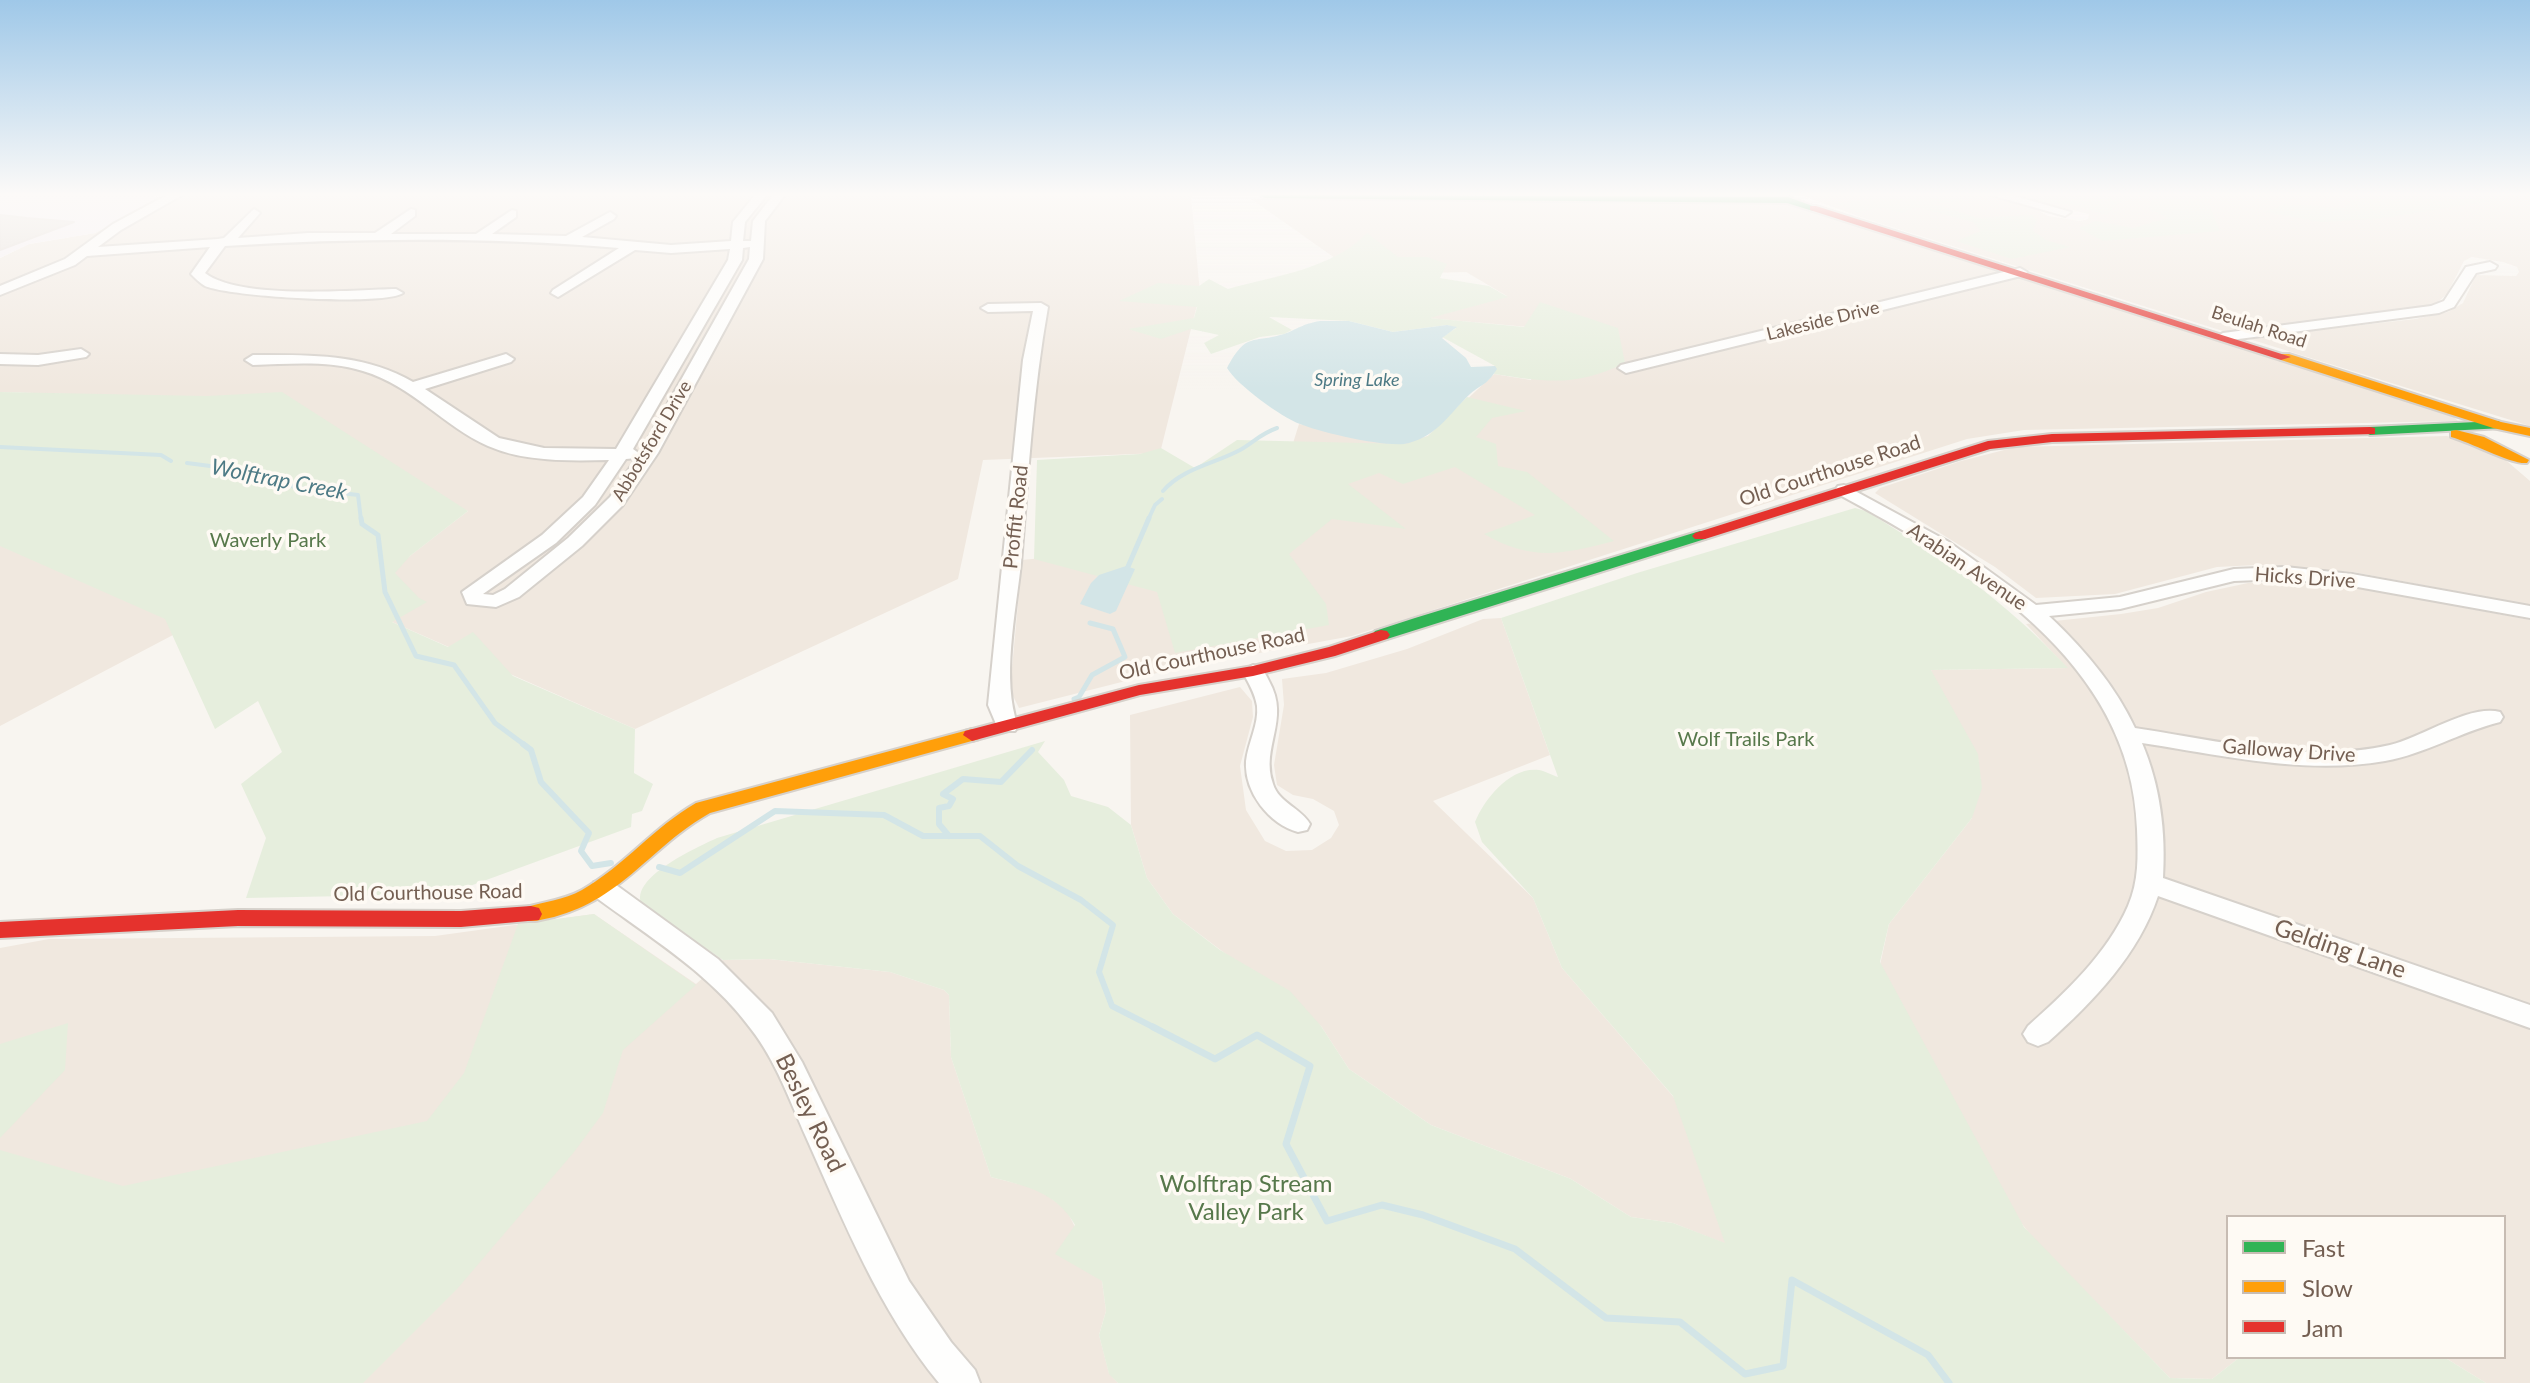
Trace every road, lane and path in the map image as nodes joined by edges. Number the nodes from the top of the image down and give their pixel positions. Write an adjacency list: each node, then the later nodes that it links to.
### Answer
1 (73, 260): 9 (street)
2 (208, 260): 10 (street)
3 (610, 260): 11 (street)
4 (735, 260): 24 (street, Abbotsford Drive)
5 (756, 260): 23 (street, Abbotsford Drive)
6 (1981, 260): 8 (street, Beulah Road)
7 (2490, 266): 13 (street)
8 (2020, 272): 13 (street, Beulah Road); 18 (street, Lakeside Drive)
9 (0, 291)
10 (396, 293)
11 (558, 293)
12 (988, 308): 31 (street, Proffit Road)
13 (2223, 337): 20 (street, Beulah Road)
14 (81, 354): 15 (street)
15 (0, 359)
16 (506, 359): 19 (street)
17 (253, 360): 19 (street)
18 (1626, 368)
19 (410, 388): 24 (street)
20 (2498, 425): 21 (street, Old Courthouse Road); 22 (street, Beulah Road); 25 (street)
21 (2414, 430): 25 (street); 26 (street, Old Courthouse Road)
22 (2530, 432)
23 (649, 453): 24 (street); 24 (street, Abbotsford Drive)
24 (622, 454)
25 (2526, 463)
26 (1844, 490): 27 (street, Arabian Avenue); 29 (street, Old Courthouse Road)
27 (2032, 611): 28 (street, Hicks Drive); 32 (street, Arabian Avenue)
28 (2530, 612)
29 (1253, 671): 31 (street, Old Courthouse Road); 33 (street)
30 (2492, 717): 32 (street, Galloway Drive)
31 (1007, 726): 35 (street, Old Courthouse Road)
32 (2128, 734): 34 (street, Arabian Avenue)
33 (1298, 824)
34 (2149, 883): 37 (street, Gelding Lane); 38 (street, Arabian Avenue)
35 (603, 889): 36 (street, Old Courthouse Road); 39 (street, Besley Road)
36 (0, 930)
37 (2530, 1017)
38 (2038, 1034)
39 (962, 1383)

